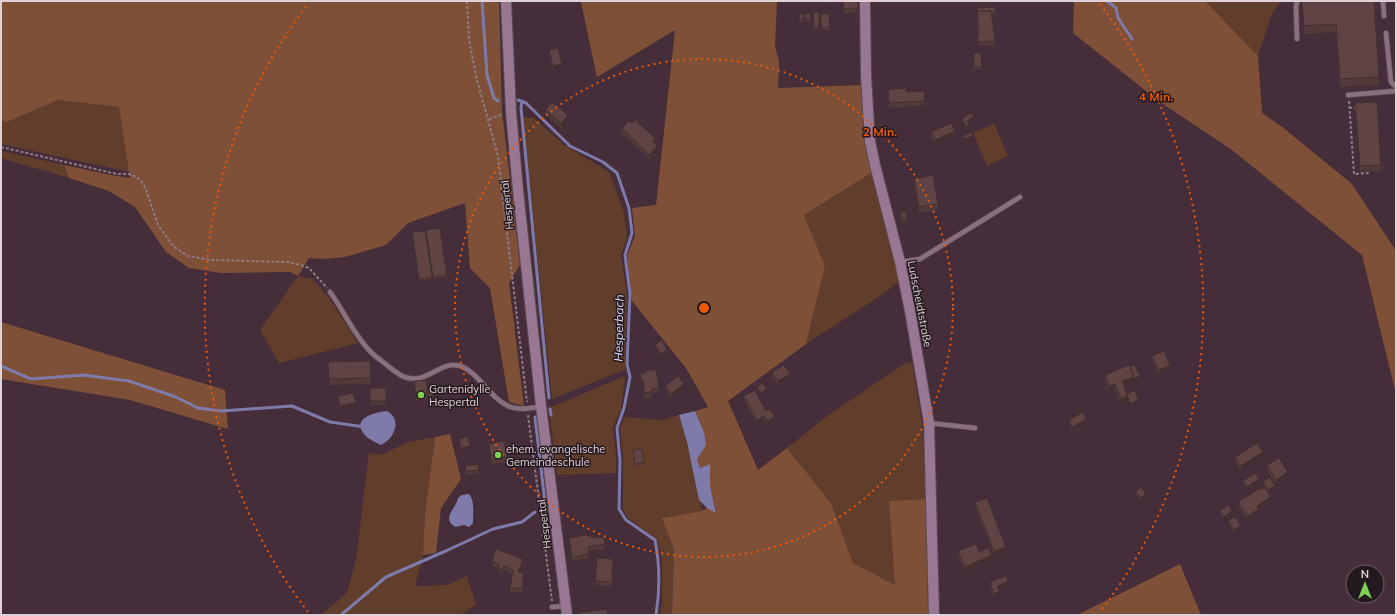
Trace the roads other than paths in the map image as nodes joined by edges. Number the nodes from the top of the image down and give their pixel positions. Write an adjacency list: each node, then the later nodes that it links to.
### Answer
1 (506, 1): 14 (street, Hespertal)
2 (865, 1): 12 (street, Ludscheidtstraße)
3 (1297, 1): 7 (lane)
4 (1383, 1): 5 (lane)
5 (1384, 16)
6 (1386, 32): 8 (lane)
7 (1298, 39)
8 (1396, 87)
9 (1396, 91): 10 (lane)
10 (1348, 95)
11 (1020, 197): 12 (lane)
12 (900, 262): 15 (street, Ludscheidtstraße)
13 (330, 292): 14 (lane)
14 (541, 406): 18 (street, Hespertal)
15 (929, 423): 16 (lane); 19 (street, Ludscheidtstraße)
16 (975, 428)
17 (552, 607): 18 (lane)
18 (566, 610)
19 (934, 615)

